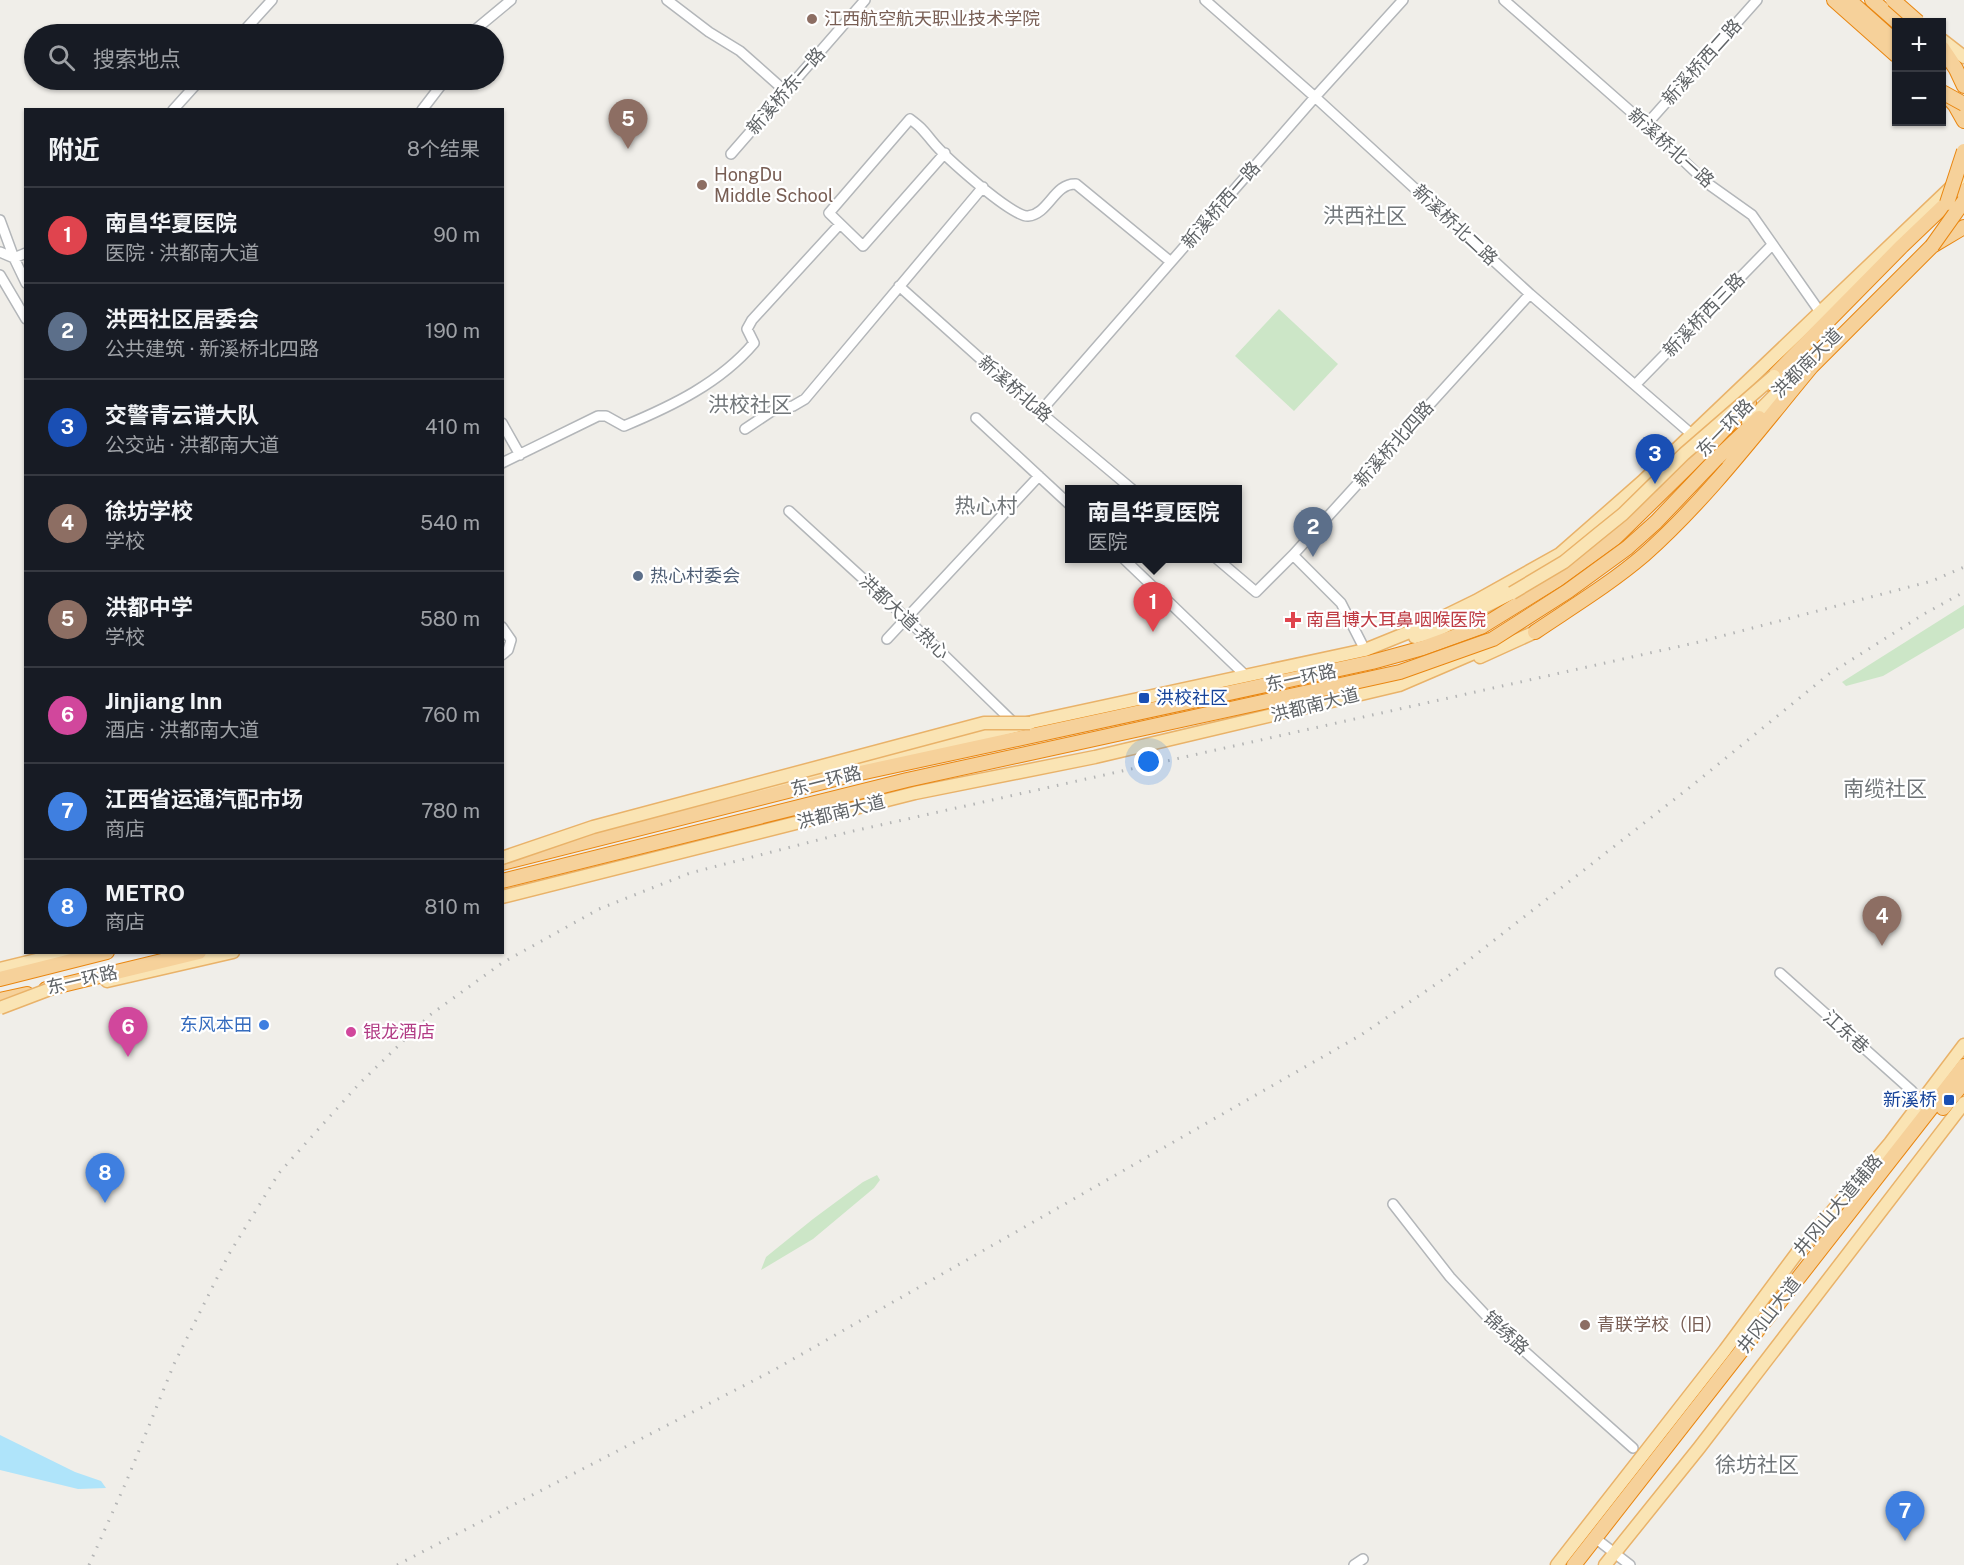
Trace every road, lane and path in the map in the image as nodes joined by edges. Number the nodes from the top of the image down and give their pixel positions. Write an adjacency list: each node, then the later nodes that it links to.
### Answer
1 (272, 0): 16 (street)
2 (511, 0): 17 (street)
3 (667, 0): 30 (street)
4 (865, 0): 30 (street, 新溪桥东一路)
5 (1205, 0): 34 (street, 新溪桥北二路)
6 (1403, 0): 34 (street, 新溪桥西一路)
7 (1504, 0): 40 (street, 新溪桥北一路)
8 (1757, 0): 40 (street, 新溪桥西二路)
9 (1834, 0): 22 (highway)
10 (1841, 0): 20 (main road)
11 (1849, 0): 18 (highway)
12 (1872, 0): 14 (highway)
13 (1892, 0): 15 (highway, bridge)
14 (1893, 18)
15 (1913, 18)
16 (250, 24)
17 (482, 24)
18 (1892, 38)
19 (1946, 44): 24 (main road)
20 (1892, 45)
21 (1946, 50): 25 (highway)
22 (1892, 51)
23 (1946, 54): 27 (highway)
24 (1964, 57)
25 (1964, 62)
26 (1946, 67): 27 (highway)
27 (1964, 84)
28 (191, 90): 36 (street)
29 (437, 90): 37 (street)
30 (785, 91): 43 (street, 新溪桥东一路)
31 (1946, 92): 35 (highway, bridge)
32 (1946, 93): 38 (main road)
33 (1946, 94): 39 (highway)
34 (1315, 97): 57 (street, 新溪桥西一路); 61 (street, 新溪桥北二路)
35 (1964, 103)
36 (175, 108)
37 (424, 108)
38 (1964, 110)
39 (1964, 121)
40 (1646, 124): 52 (street, 新溪桥北一路)
41 (1964, 151): 47 (highway, bridge)
42 (945, 153): 45 (street); 50 (street); 50 (street)
43 (731, 154)
44 (1964, 175): 62 (main road, 洪都南大道)
45 (983, 187): 57 (street); 60 (street)
46 (1964, 191): 47 (highway, 东一环路)
47 (1947, 203): 65 (highway, 东一环路)
48 (1964, 203): 53 (highway, bridge); 90 (main road, 洪都南大道)
49 (0, 220): 56 (street)
50 (840, 224): 73 (street)
51 (1964, 227): 53 (highway)
52 (1772, 244): 62 (street, 新溪桥北一路); 66 (street, 新溪桥西三路)
53 (1932, 246): 64 (highway, 东一环路)
54 (0, 252): 56 (street)
55 (24, 254): 56 (street)
56 (14, 258): 59 (street)
57 (1171, 262): 67 (street, 新溪桥西一路)
58 (0, 275): 63 (street)
59 (24, 279)
60 (899, 286): 67 (street, 新溪桥北路); 70 (street)
61 (1530, 294): 66 (street, 新溪桥北二路); 79 (street, 新溪桥北四路)
62 (1820, 312): 71 (main road, 洪都南大道)
63 (24, 316)
64 (1812, 366): 85 (highway); 96 (highway, 东一环路, bridge)
65 (1774, 376): 72 (highway, 东一环路, bridge); 87 (main road, bridge)
66 (1635, 385): 71 (street, 新溪桥北二路)
67 (1040, 411): 76 (street, 新溪桥北路)
68 (976, 418): 75 (street)
69 (504, 427): 73 (street)
70 (746, 429)
71 (1692, 434): 72 (street, 新溪桥北二路); 87 (main road, 洪都南大道)
72 (1707, 448): 95 (highway, 东一环路)
73 (520, 455): 74 (street)
74 (504, 463)
75 (1039, 476): 77 (street); 83 (street)
76 (1128, 485)
77 (1065, 500)
78 (789, 511): 83 (street, 洪都大道-热心)
79 (1293, 555): 82 (street, 新溪桥北四路); 87 (street)
80 (1129, 563): 89 (street)
81 (1137, 563): 89 (street)
82 (1222, 563)
83 (906, 618): 86 (street); 92 (street, 洪都大道-热心)
84 (504, 630): 88 (street)
85 (1535, 632): 90 (main road)
86 (887, 639)
87 (1371, 649): 89 (main road, 洪都南大道)
88 (504, 654)
89 (1250, 675): 91 (main road, 洪都南大道)
90 (1399, 685): 97 (main road, 洪都南大道)
91 (1030, 723): 92 (main road, 洪都南大道); 93 (main road, bridge)
92 (1017, 726): 94 (main road, 洪都南大道)
93 (504, 855)
94 (504, 856)
95 (504, 862)
96 (504, 881)
97 (504, 896)
98 (61, 954): 102 (main road)
99 (99, 954): 104 (highway, 东一环路)
100 (191, 954): 105 (highway, 东一环路)
101 (224, 954): 107 (main road)
102 (0, 969)
103 (1780, 973): 111 (street, 江东巷)
104 (0, 978)
105 (58, 986): 106 (highway, 东一环路, bridge); 107 (main road, bridge)
106 (0, 1000)
107 (0, 1006)
108 (1964, 1045): 119 (main road, 井冈山大道辅路)
109 (1964, 1066): 115 (highway, 井冈山大道)
110 (1964, 1082): 115 (highway, 井冈山大道)
111 (1912, 1091)
112 (1964, 1103): 116 (main road, 井冈山大道辅路)
113 (1393, 1204): 114 (street, 锦绣路)
114 (1633, 1448)
115 (1598, 1540): 116 (street); 120 (highway, 井冈山大道); 121 (highway, 井冈山大道)
116 (1614, 1553): 122 (main road, 井冈山大道辅路); 123 (street)
117 (1363, 1559): 118 (street)
118 (1354, 1565)
119 (1557, 1565)
120 (1574, 1565)
121 (1583, 1565)
122 (1605, 1565)
123 (1630, 1565)

